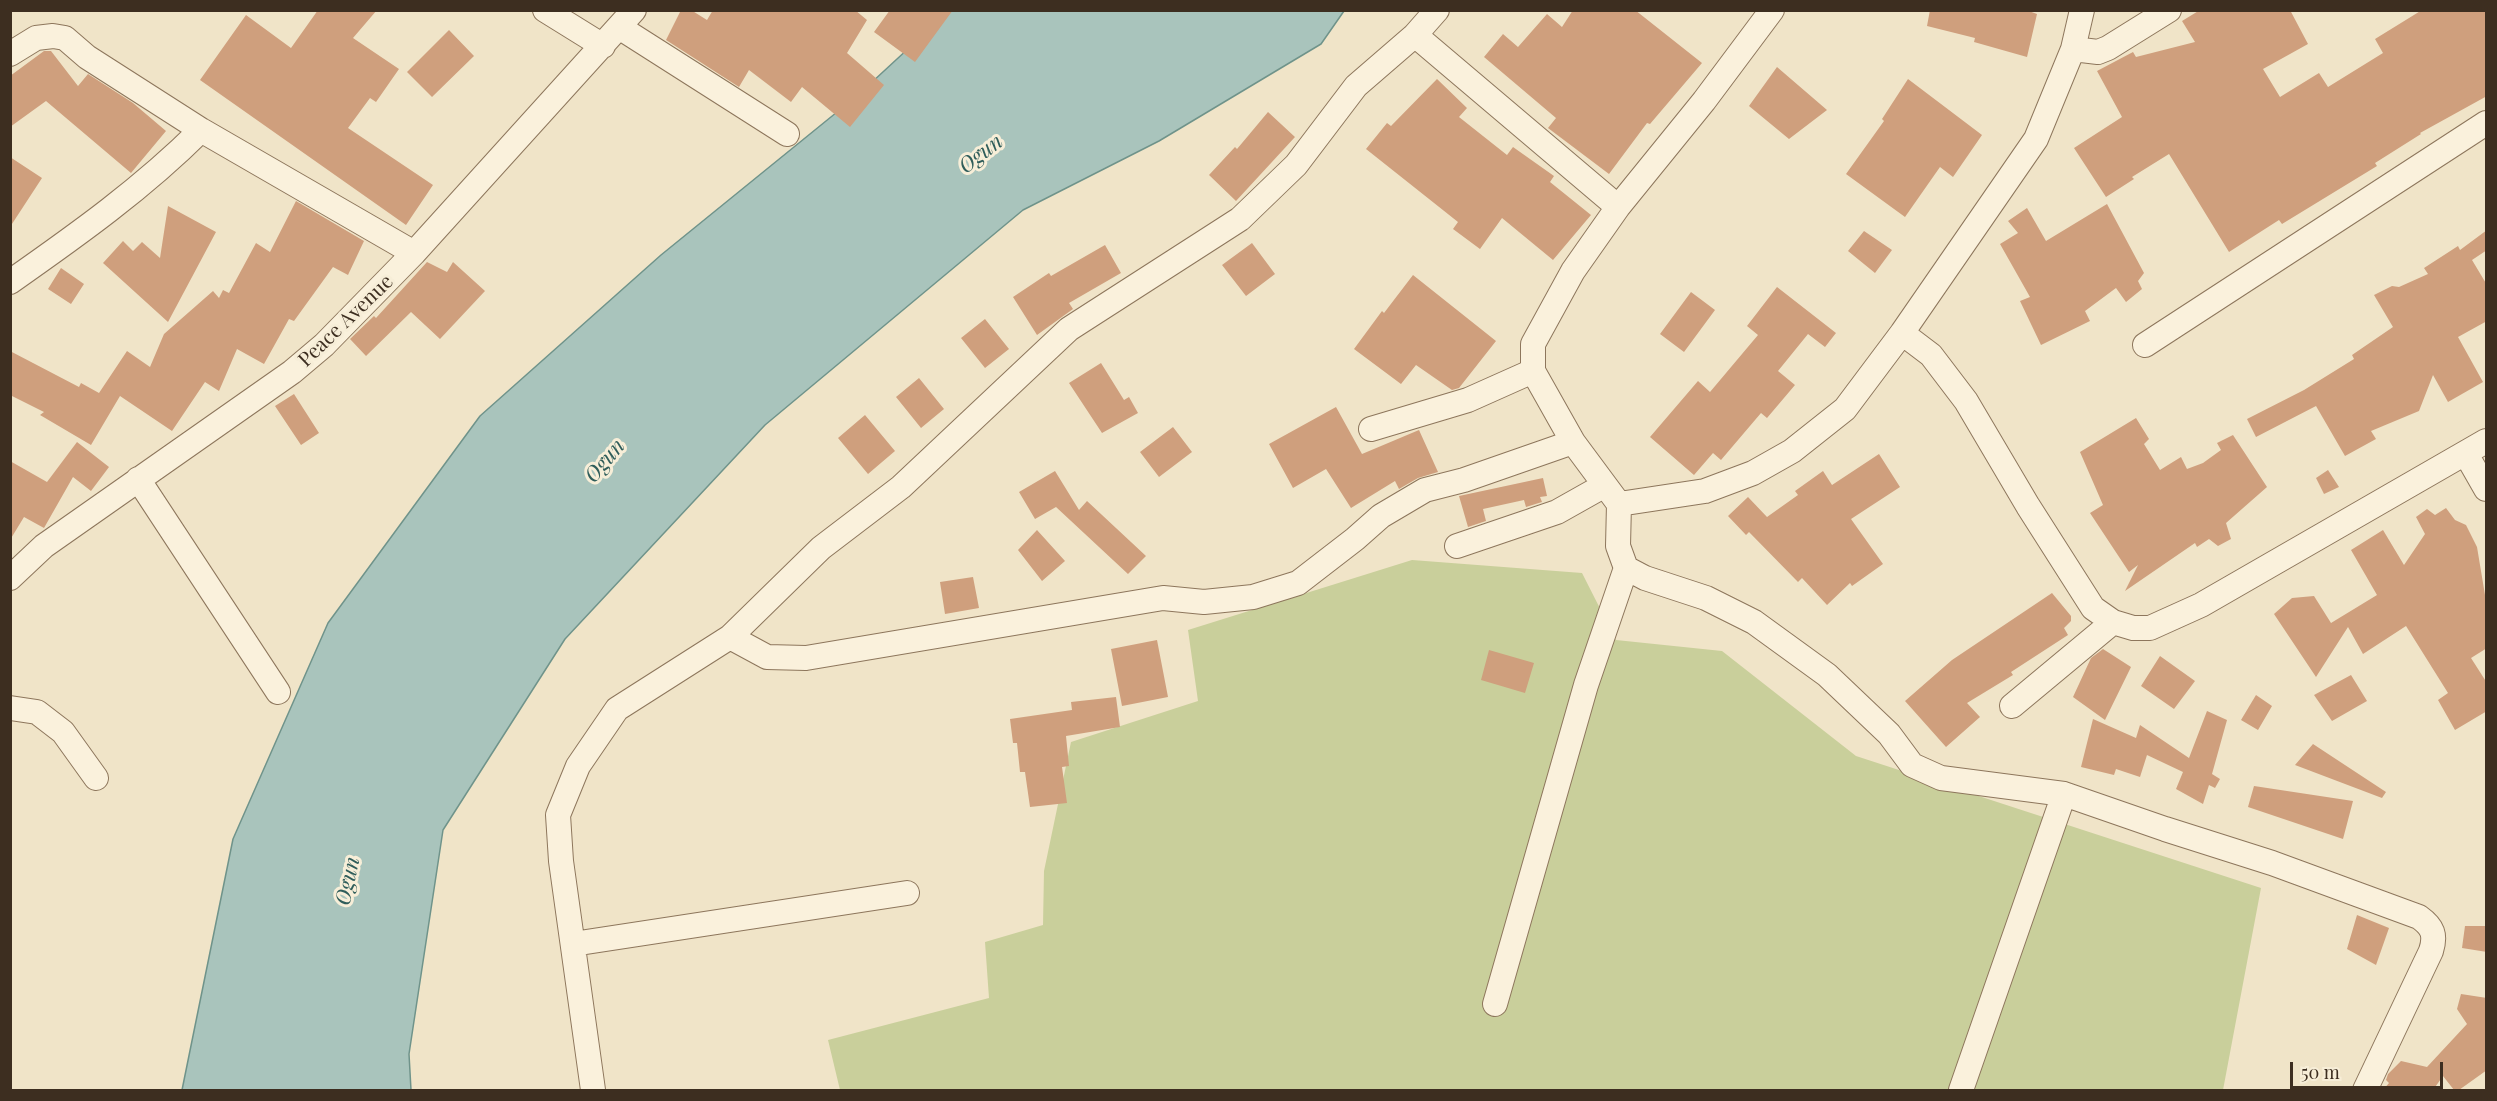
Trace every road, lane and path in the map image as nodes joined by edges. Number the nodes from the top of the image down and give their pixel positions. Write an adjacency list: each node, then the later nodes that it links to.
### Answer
1 (544, 10): 8 (street)
2 (1437, 10): 7 (street)
3 (1772, 10): 14 (street)
4 (2082, 10): 9 (street)
5 (2169, 10): 9 (street)
6 (627, 19): 8 (street, Peace Avenue); 13 (street)
7 (1415, 36): 14 (street); 32 (street)
8 (603, 46): 15 (street, Peace Avenue)
9 (2073, 49): 17 (street)
10 (10, 54): 12 (street)
11 (2487, 123): 18 (street)
12 (201, 130): 15 (street); 16 (street)
13 (787, 134)
14 (1618, 207): 19 (street)
15 (414, 253): 24 (street, Peace Avenue)
16 (10, 282)
17 (1902, 333): 27 (street); 31 (street)
18 (2145, 345)
19 (1533, 371): 20 (street); 22 (street)
20 (1371, 429)
21 (2487, 441): 23 (street)
22 (1573, 442): 25 (street); 32 (street)
23 (2466, 454): 26 (street); 31 (street)
24 (138, 479): 30 (street, Peace Avenue); 33 (street)
25 (1605, 485): 27 (street); 28 (street)
26 (2487, 489)
27 (1619, 504): 29 (street)
28 (1457, 546)
29 (1626, 568): 37 (street); 40 (street)
30 (10, 578)
31 (2113, 622): 34 (street)
32 (730, 637): 39 (street)
33 (278, 692)
34 (2012, 706)
35 (10, 708): 36 (street)
36 (96, 778)
37 (2064, 794): 42 (street); 43 (street)
38 (907, 893): 39 (street)
39 (573, 944): 41 (street)
40 (1495, 1005)
41 (592, 1090)
42 (1961, 1090)
43 (2365, 1090)

